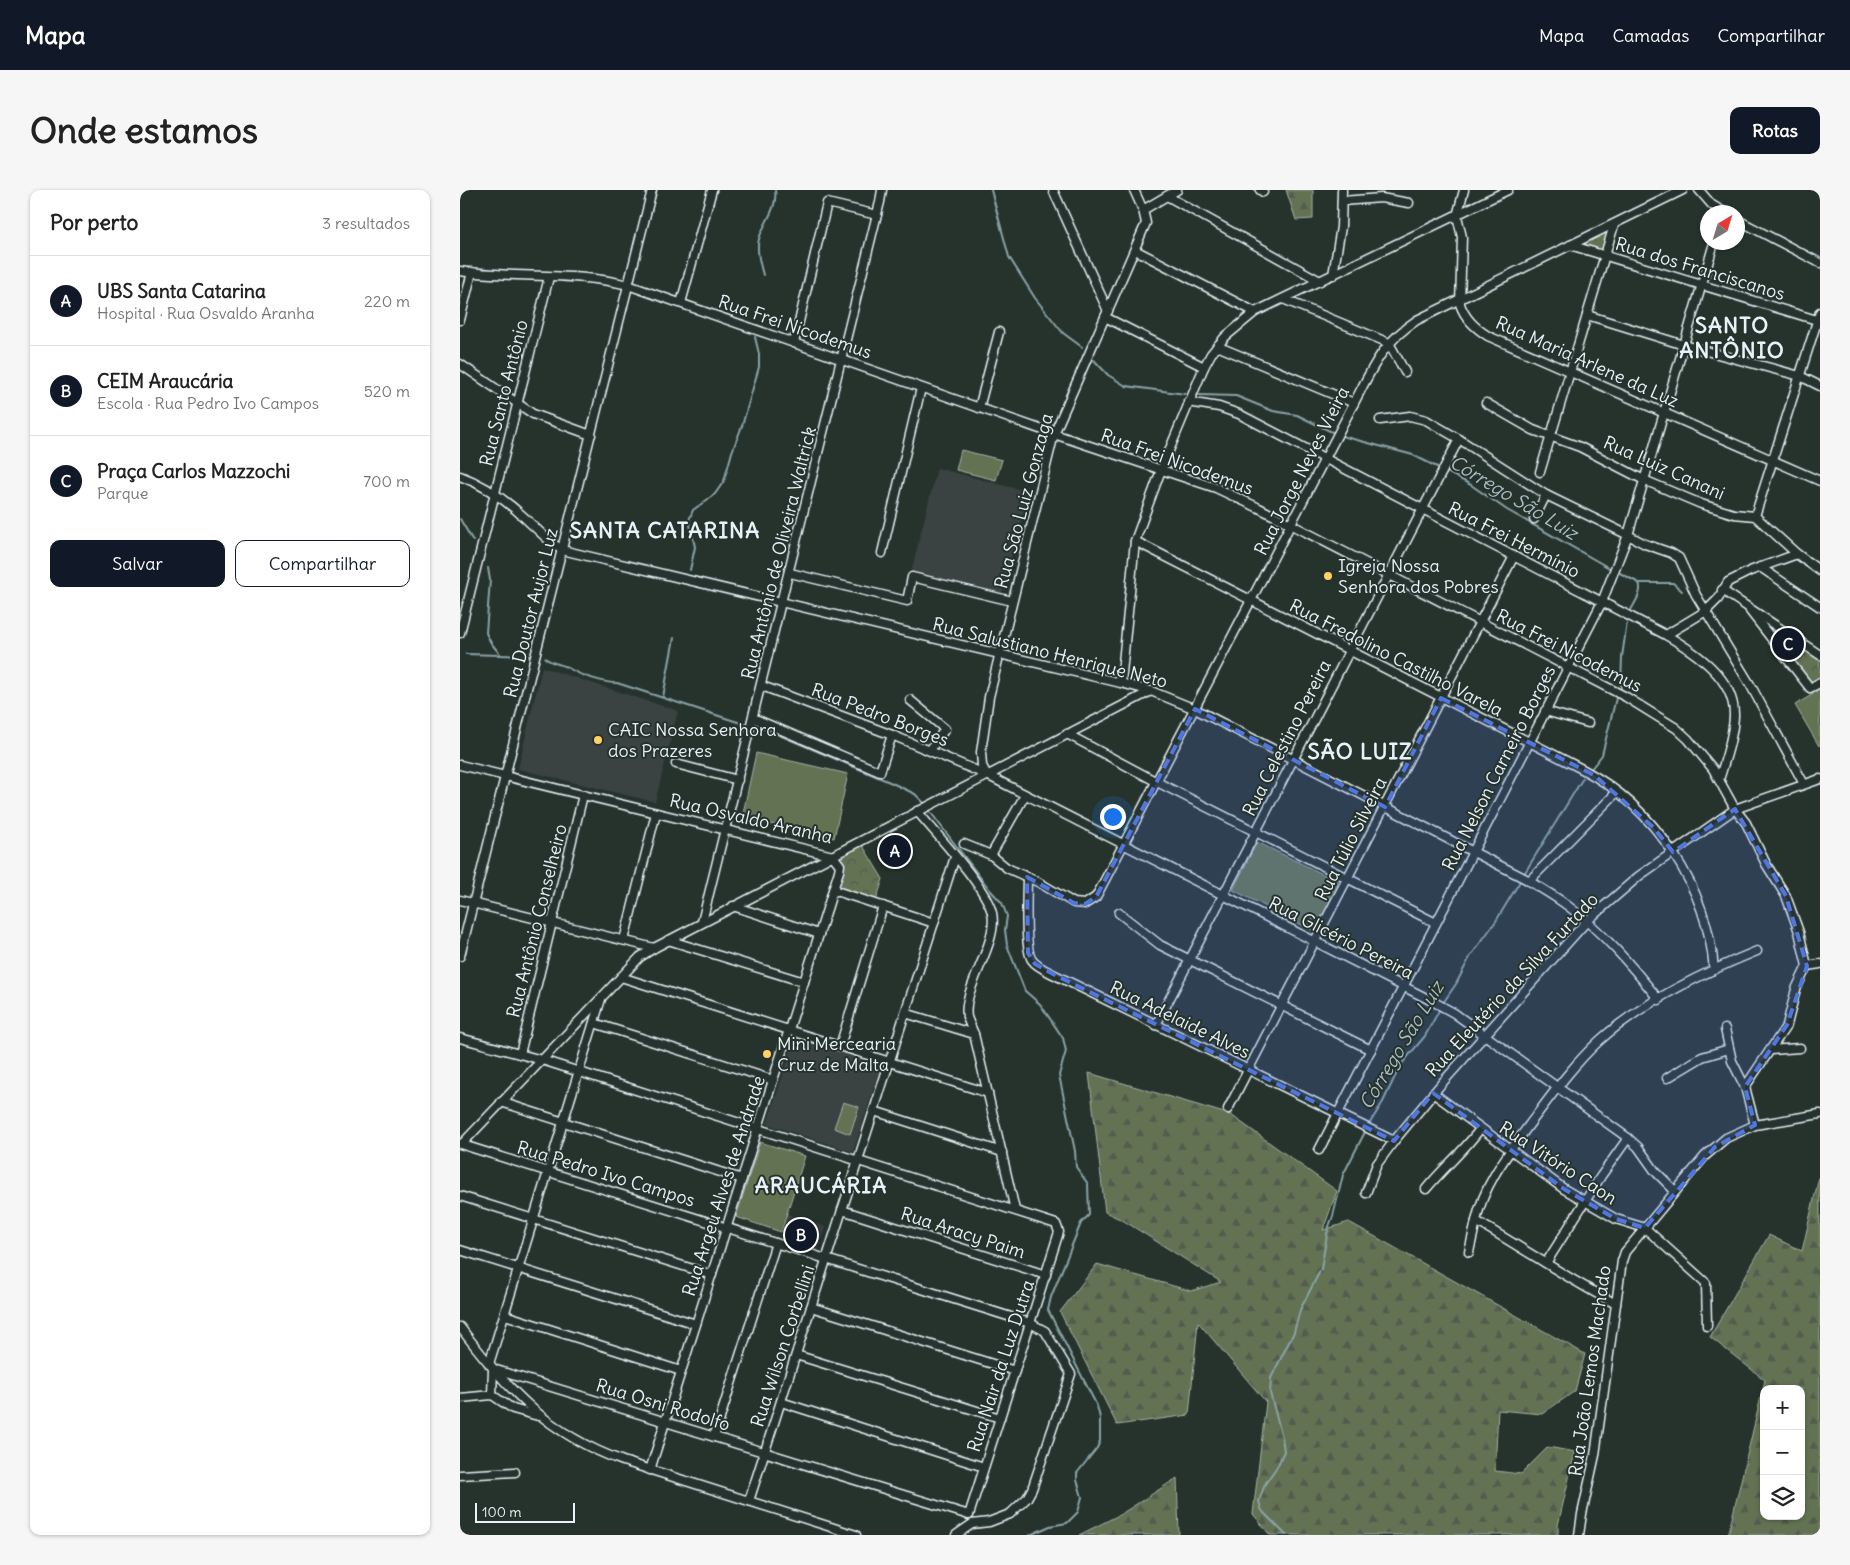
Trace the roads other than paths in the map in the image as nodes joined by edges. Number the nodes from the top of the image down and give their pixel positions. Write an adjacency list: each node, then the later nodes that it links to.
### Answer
1 (652, 190): 33 (street, Rua Doutor Aujor Luz)
2 (712, 190): 37 (street)
3 (882, 190): 19 (street, Rua Antônio de Oliveira Waltrick)
4 (1053, 190): 39 (street)
5 (1134, 190): 18 (street, Rua São Luiz Gonzaga)
6 (1177, 190): 13 (street)
7 (1342, 190): 15 (street)
8 (1369, 190): 14 (street)
9 (1464, 190): 20 (street, Rua Maria Arlene da Luz)
10 (1508, 190): 20 (street)
11 (1683, 190): 21 (street, Rua Jorge Neves Vieira)
12 (1699, 190): 17 (street)
13 (1167, 196): 18 (street); 32 (street)
14 (1363, 199): 15 (street); 16 (street)
15 (1342, 201): 30 (street)
16 (1409, 203)
17 (1714, 205)
18 (1143, 210): 24 (street, Rua São Luiz Gonzaga)
19 (877, 215): 44 (street); 48 (street, Rua Antônio de Oliveira Waltrick)
20 (1457, 216): 30 (street); 36 (street, Rua Maria Arlene da Luz)
21 (1614, 224): 23 (street, Rua Jorge Neves Vieira); 26 (street)
22 (1745, 224): 27 (street)
23 (1570, 245): 26 (street, Rua dos Franciscanos); 36 (street, Rua Jorge Neves Vieira)
24 (1135, 250): 38 (street); 39 (street, Rua São Luiz Gonzaga)
25 (1712, 250): 34 (street, Rua Nelson Carneiro Borges)
26 (1605, 256): 34 (street, Rua dos Franciscanos); 40 (street)
27 (1820, 263)
28 (460, 271): 29 (street, Rua Frei Nicodemus)
29 (472, 272): 31 (street, Rua Frei Nicodemus); 42 (street)
30 (1334, 275): 32 (street)
31 (549, 277): 33 (street, Rua Frei Nicodemus); 57 (street, Rua Santo Antônio)
32 (1320, 282): 35 (street)
33 (628, 285): 37 (street, Rua Frei Nicodemus); 64 (street, Rua Doutor Aujor Luz)
34 (1702, 285): 41 (street, Rua dos Franciscanos); 46 (street, Rua Nelson Carneiro Borges)
35 (1282, 299): 38 (street); 45 (street)
36 (1459, 299): 45 (street, Rua Jorge Neves Vieira); 52 (street, Rua Maria Arlene da Luz)
37 (681, 303): 44 (street, Rua Frei Nicodemus)
38 (1255, 312): 47 (street)
39 (1107, 314): 50 (street); 63 (street, Rua São Luiz Gonzaga)
40 (1587, 315): 46 (street); 52 (street)
41 (1819, 318): 53 (street)
42 (460, 320)
43 (999, 332): 60 (street)
44 (794, 343): 48 (street, Rua Frei Nicodemus)
45 (1389, 343): 51 (street); 58 (street, Rua Jorge Neves Vieira)
46 (1684, 345): 53 (street); 61 (street, Rua Nelson Carneiro Borges)
47 (1217, 346): 50 (street); 58 (street)
48 (842, 360): 55 (street, Rua Frei Nicodemus); 88 (street, Rua Antônio de Oliveira Waltrick)
49 (460, 364): 57 (street)
50 (1204, 366): 56 (street)
51 (1405, 372)
52 (1570, 372): 61 (street, Rua Maria Arlene da Luz); 65 (street)
53 (1800, 376): 54 (street); 68 (street)
54 (1820, 386)
55 (921, 388): 60 (street, Rua Frei Nicodemus); 83 (street)
56 (1188, 402): 67 (street, Rua Frei Hermínio); 69 (street)
57 (518, 403): 64 (street); 74 (street, Rua Santo Antônio)
58 (1354, 403): 67 (street, Rua Jorge Neves Vieira)
59 (1486, 403): 65 (street, Rua Luiz Canani)
60 (979, 408): 63 (street, Rua Frei Nicodemus)
61 (1664, 413): 68 (street, Rua Maria Arlene da Luz); 72 (street, Rua Nelson Carneiro Borges)
62 (1380, 420): 66 (street)
63 (1054, 434): 69 (street, Rua Frei Nicodemus); 91 (street, Rua São Luiz Gonzaga)
64 (591, 435): 82 (street, Rua Doutor Aujor Luz)
65 (1550, 438): 70 (street); 72 (street, Rua Luiz Canani)
66 (1458, 439): 75 (street); 76 (street, Rua Celestino Pereira)
67 (1325, 459): 76 (street, Rua Frei Hermínio); 79 (street, Rua Jorge Neves Vieira)
68 (1773, 461): 73 (street, Rua Maria Arlene da Luz); 77 (street)
69 (1161, 470): 79 (street, Rua Frei Nicodemus); 81 (street)
70 (1540, 472)
71 (460, 476): 74 (street)
72 (1644, 480): 77 (street, Rua Luiz Canani); 80 (street, Rua Nelson Carneiro Borges)
73 (1820, 481)
74 (495, 494): 82 (street); 99 (street, Rua Santo Antônio)
75 (1546, 496): 78 (street); 80 (street)
76 (1422, 509): 85 (street, Rua Frei Hermínio); 89 (street, Rua Celestino Pereira)
77 (1756, 516): 84 (street)
78 (1534, 519)
79 (1292, 524): 89 (street, Rua Frei Nicodemus); 92 (street, Rua Jorge Neves Vieira)
80 (1628, 535): 94 (street, Rua Nelson Carneiro Borges); 97 (street)
81 (1135, 541): 92 (street, Rua Fredolino Castilho Varela); 105 (street)
82 (562, 550): 93 (street, Rua Salustiano Henrique Neto); 123 (street, Rua Doutor Aujor Luz)
83 (882, 553)
84 (1797, 554): 86 (street); 87 (street)
85 (1514, 556): 94 (street, Rua Frei Hermínio); 98 (street, Rua Túlio Silveira)
86 (1760, 567): 90 (street); 96 (street)
87 (1820, 571)
88 (790, 573): 91 (street); 93 (street, Rua Antônio de Oliveira Waltrick)
89 (1388, 574): 98 (street, Rua Frei Nicodemus); 101 (street, Rua Celestino Pereira)
90 (1722, 590): 95 (street); 97 (street)
91 (1012, 600): 102 (street, Rua São Luiz Gonzaga)
92 (1251, 601): 101 (street, Rua Fredolino Castilho Varela); 111 (street, Rua Jorge Neves Vieira)
93 (782, 602): 102 (street, Rua Salustiano Henrique Neto); 107 (street, Rua Antônio de Oliveira Waltrick)
94 (1602, 602): 100 (street, Rua Frei Hermínio); 104 (street, Rua Nelson Carneiro Borges)
95 (1746, 605): 103 (street); 106 (street)
96 (1820, 607)
97 (1706, 611): 100 (street); 128 (street)
98 (1480, 622): 104 (street, Rua Frei Nicodemus); 109 (street, Rua Túlio Silveira)
99 (460, 633)
100 (1666, 635): 126 (street, Rua Frei Hermínio)
101 (1349, 651): 109 (street, Rua Fredolino Castilho Varela); 119 (street, Rua Celestino Pereira)
102 (999, 654): 105 (street, Rua Salustiano Henrique Neto); 122 (street, Rua São Luiz Gonzaga)
103 (1820, 656)
104 (1568, 667): 112 (street, Rua Nelson Carneiro Borges); 126 (street, Rua Frei Nicodemus)
105 (1122, 683): 108 (street, Rua Salustiano Henrique Neto)
106 (1820, 683)
107 (762, 686): 113 (street, Rua Antônio de Oliveira Waltrick); 116 (street, Rua Pedro Borges)
108 (1152, 691): 111 (street, Rua Salustiano Henrique Neto); 115 (street, Rua Osvaldo Aranha)
109 (1441, 698): 117 (street, Rua Fredolino Castilho Varela); 132 (street, Rua Túlio Silveira)
110 (910, 700): 118 (street)
111 (1194, 709): 119 (street, Rua Salustiano Henrique Neto); 127 (street, Rua Jorge Neves Vieira)
112 (1546, 711): 114 (street); 117 (street, Rua Nelson Carneiro Borges)
113 (753, 721): 116 (street); 125 (street, Rua Antônio de Oliveira Waltrick)
114 (1588, 723)
115 (1067, 734): 122 (street, Rua Osvaldo Aranha); 127 (street)
116 (892, 735): 118 (street, Rua Pedro Borges)
117 (1529, 743): 129 (street, Rua Fredolino Castilho Varela); 140 (street, Rua Nelson Carneiro Borges)
118 (930, 750): 122 (street, Rua Pedro Borges)
119 (1293, 760): 132 (street, Rua Salustiano Henrique Neto); 137 (street, Rua Celestino Pereira)
120 (676, 764): 125 (street)
121 (460, 765): 123 (street, Rua Osvaldo Aranha)
122 (987, 775): 131 (street, Rua Glicério Pereira); 134 (street, Rua Osvaldo Aranha)
123 (505, 776): 130 (street, Rua Osvaldo Aranha); 151 (street, Rua Doutor Aujor Luz)
124 (1820, 779): 128 (street, Rua Eleutério da Silva Furtado)
125 (738, 780): 136 (street, Rua Antônio de Oliveira Waltrick)
126 (1719, 780): 133 (street, Rua Frei Nicodemus)
127 (1156, 782): 137 (street); 139 (street, Rua Jorge Neves Vieira)
128 (1804, 784): 133 (street, Rua Eleutério da Silva Furtado)
129 (1617, 792): 141 (street, Rua Fredolino Castilho Varela); 147 (street)
130 (583, 795): 135 (street, Rua Osvaldo Aranha); 157 (street, Rua Antônio Conselheiro)
131 (1025, 795): 139 (street, Rua Glicério Pereira); 142 (street)
132 (1385, 807): 140 (street, Rua Salustiano Henrique Neto); 146 (street, Rua Túlio Silveira)
133 (1734, 809): 141 (street, Rua Eleutério da Silva Furtado); 169 (street, Rua Frei Nicodemus)
134 (919, 810): 143 (street, Rua Osvaldo Aranha); 144 (street)
135 (656, 813): 136 (street, Rua Osvaldo Aranha); 161 (street)
136 (725, 830): 143 (street, Rua Osvaldo Aranha); 156 (street, Rua Antônio de Oliveira Waltrick)
137 (1255, 832): 146 (street); 149 (street, Rua Celestino Pereira)
138 (964, 844): 142 (street)
139 (1124, 845): 145 (street, Rua Jorge Neves Vieira); 149 (street, Rua Glicério Pereira)
140 (1473, 852): 147 (street, Rua Salustiano Henrique Neto); 159 (street, Rua Nelson Carneiro Borges)
141 (1673, 852): 155 (street, Rua Eleutério da Silva Furtado); 170 (street, Rua Fredolino Castilho Varela)
142 (991, 855): 145 (street)
143 (833, 856): 148 (street, Rua Argeu Alves de Andrade); 152 (street)
144 (955, 857): 158 (street, Rua Wilson Corbellini); 182 (street)
145 (1027, 877): 179 (street, Rua Adelaide Alves)
146 (1348, 878): 159 (street); 163 (street, Rua Túlio Silveira)
147 (1528, 880): 155 (street, Rua Salustiano Henrique Neto)
148 (833, 890): 153 (street); 160 (street, Rua Argeu Alves de Andrade)
149 (1223, 895): 163 (street, Rua Glicério Pereira); 167 (street, Rua Celestino Pereira)
150 (460, 900): 151 (street)
151 (473, 904): 157 (street); 166 (street, Rua Doutor Aujor Luz)
152 (733, 906): 156 (street); 160 (street)
153 (883, 906): 158 (street); 185 (street)
154 (1118, 913): 167 (street)
155 (1587, 921): 175 (street, Rua Salustiano Henrique Neto); 183 (street, Rua Eleutério da Silva Furtado)
156 (702, 922): 162 (street)
157 (552, 923): 161 (street); 190 (street, Rua Antônio Conselheiro)
158 (934, 923): 177 (street, Rua Wilson Corbellini)
159 (1436, 923): 173 (street, Rua Nelson Carneiro Borges)
160 (819, 934): 172 (street, Rua Argeu Alves de Andrade)
161 (624, 940): 164 (street)
162 (668, 940): 164 (street); 172 (street)
163 (1315, 942): 173 (street, Rua Glicério Pereira); 176 (street, Rua Túlio Silveira)
164 (654, 948): 171 (street)
165 (1757, 951): 170 (street)
166 (460, 956)
167 (1189, 959): 176 (street); 179 (street, Rua Celestino Pereira)
168 (1820, 964): 169 (street)
169 (1807, 966): 189 (street)
170 (1714, 970): 175 (street)
171 (621, 977): 174 (street); 181 (street)
172 (804, 982): 181 (street, Rua Argeu Alves de Andrade)
173 (1404, 986): 183 (street, Rua Glicério Pereira); 187 (street, Rua Nelson Carneiro Borges)
174 (602, 997): 178 (street); 191 (street)
175 (1659, 1000): 197 (street)
176 (1282, 1006): 187 (street); 193 (street, Rua Túlio Silveira)
177 (905, 1013): 182 (street); 192 (street, Rua Wilson Corbellini)
178 (594, 1023): 194 (street); 196 (street)
179 (1156, 1024): 193 (street, Rua Adelaide Alves)
180 (1725, 1029): 188 (street)
181 (789, 1030): 185 (street); 196 (street, Rua Argeu Alves de Andrade)
182 (974, 1034): 200 (street)
183 (1484, 1034): 197 (street, Rua Glicério Pereira); 199 (street, Rua Eleutério da Silva Furtado)
184 (460, 1038): 190 (street)
185 (840, 1046): 192 (street)
186 (1800, 1048): 189 (street)
187 (1371, 1050): 204 (street, Rua Nelson Carneiro Borges)
188 (1729, 1050): 195 (street); 198 (street)
189 (1770, 1050): 198 (street)
190 (520, 1054): 191 (street)
191 (542, 1060): 194 (street); 201 (street)
192 (889, 1062): 200 (street); 203 (street, Rua Wilson Corbellini)
193 (1249, 1070): 202 (street, Rua Túlio Silveira); 204 (street, Rua Adelaide Alves)
194 (579, 1072): 206 (street); 208 (street)
195 (1667, 1078)
196 (773, 1080): 208 (street, Rua Argeu Alves de Andrade)
197 (1558, 1087): 210 (street, Rua Glicério Pereira); 214 (street)
198 (1745, 1087): 207 (street)
199 (1433, 1093): 209 (street, Rua Vitório Caon); 211 (street, Rua Eleutério da Silva Furtado)
200 (988, 1094): 215 (street)
201 (501, 1102): 206 (street); 212 (street)
202 (1228, 1110)
203 (874, 1111): 215 (street); 216 (street, Rua Wilson Corbellini)
204 (1338, 1114): 211 (street, Rua Adelaide Alves); 213 (street, Rua Nelson Carneiro Borges)
205 (1820, 1114): 207 (street, Rua João Lemos Machado)
206 (564, 1122): 217 (street); 218 (street)
207 (1755, 1125): 220 (street, Rua João Lemos Machado)
208 (758, 1128): 216 (street); 218 (street, Rua Argeu Alves de Andrade)
209 (1480, 1129): 214 (street, Rua Vitório Caon); 219 (street)
210 (1628, 1138): 220 (street, Rua Glicério Pereira); 223 (street)
211 (1394, 1141): 221 (street, Rua Eleutério da Silva Furtado)
212 (461, 1144): 217 (street, Rua Pedro Ivo Campos)
213 (1319, 1150)
214 (1510, 1151): 223 (street, Rua Vitório Caon); 227 (street)
215 (1002, 1152): 225 (street)
216 (858, 1160): 224 (street, Rua Wilson Corbellini); 225 (street)
217 (548, 1172): 226 (street); 228 (street, Rua Pedro Ivo Campos)
218 (742, 1178): 228 (street, Rua Argeu Alves de Andrade)
219 (1426, 1189)
220 (1675, 1191): 229 (street, Rua João Lemos Machado)
221 (1366, 1193)
222 (460, 1196): 226 (street)
223 (1585, 1202): 229 (street, Rua Vitório Caon); 234 (street)
224 (842, 1210): 233 (street, Rua Wilson Corbellini); 236 (street, Rua Aracy Paim)
225 (1016, 1210): 236 (street, Rua Nair da Luz Dutra)
226 (534, 1220): 235 (street); 237 (street)
227 (1476, 1221): 232 (street); 234 (street)
228 (727, 1228): 230 (street, Rua Pedro Ivo Campos); 237 (street, Rua Argeu Alves de Andrade)
229 (1645, 1228): 238 (street, Rua João Lemos Machado); 243 (street, Rua Vitório Caon)
230 (776, 1243): 233 (street, Rua Pedro Ivo Campos); 255 (street)
231 (460, 1250): 235 (street)
232 (1469, 1252)
233 (826, 1259): 239 (street, Rua Wilson Corbellini); 241 (street, Rua Pedro Ivo Campos)
234 (1546, 1263): 238 (street)
235 (519, 1269): 240 (street); 242 (street)
236 (1046, 1275): 241 (street, Rua Nair da Luz Dutra)
237 (712, 1276): 242 (street, Rua Argeu Alves de Andrade)
238 (1616, 1304): 266 (street, Rua João Lemos Machado)
239 (811, 1307): 245 (street, Rua Wilson Corbellini); 248 (street)
240 (505, 1315): 246 (street); 247 (street)
241 (1030, 1323): 248 (street, Rua Nair da Luz Dutra); 263 (street, Rua Pedro Ivo Campos)
242 (696, 1324): 247 (street, Rua Argeu Alves de Andrade)
243 (1707, 1326)
244 (460, 1327): 246 (street)
245 (796, 1355): 251 (street, Rua Wilson Corbellini); 253 (street)
246 (491, 1366): 249 (street); 252 (street); 254 (street, Rua Osni Rodolfo)
247 (681, 1371): 254 (street, Rua Argeu Alves de Andrade)
248 (1015, 1371): 253 (street, Rua Nair da Luz Dutra)
249 (492, 1395): 250 (street); 252 (street)
250 (460, 1398)
251 (781, 1402): 256 (street, Rua Wilson Corbellini); 257 (street)
252 (540, 1417): 258 (street)
253 (1000, 1418): 257 (street, Rua Nair da Luz Dutra)
254 (665, 1422): 255 (street, Rua Osni Rodolfo); 258 (street, Rua Argeu Alves de Andrade)
255 (714, 1437): 256 (street, Rua Osni Rodolfo)
256 (765, 1452): 261 (street, Rua Wilson Corbellini); 262 (street, Rua Osni Rodolfo)
257 (984, 1467): 262 (street, Rua Nair da Luz Dutra)
258 (650, 1470): 261 (street)
259 (515, 1472): 260 (street)
260 (460, 1475)
261 (749, 1500): 264 (street)
262 (968, 1515): 263 (street)
263 (972, 1524): 265 (street)
264 (856, 1535)
265 (956, 1535)
266 (1579, 1535)

